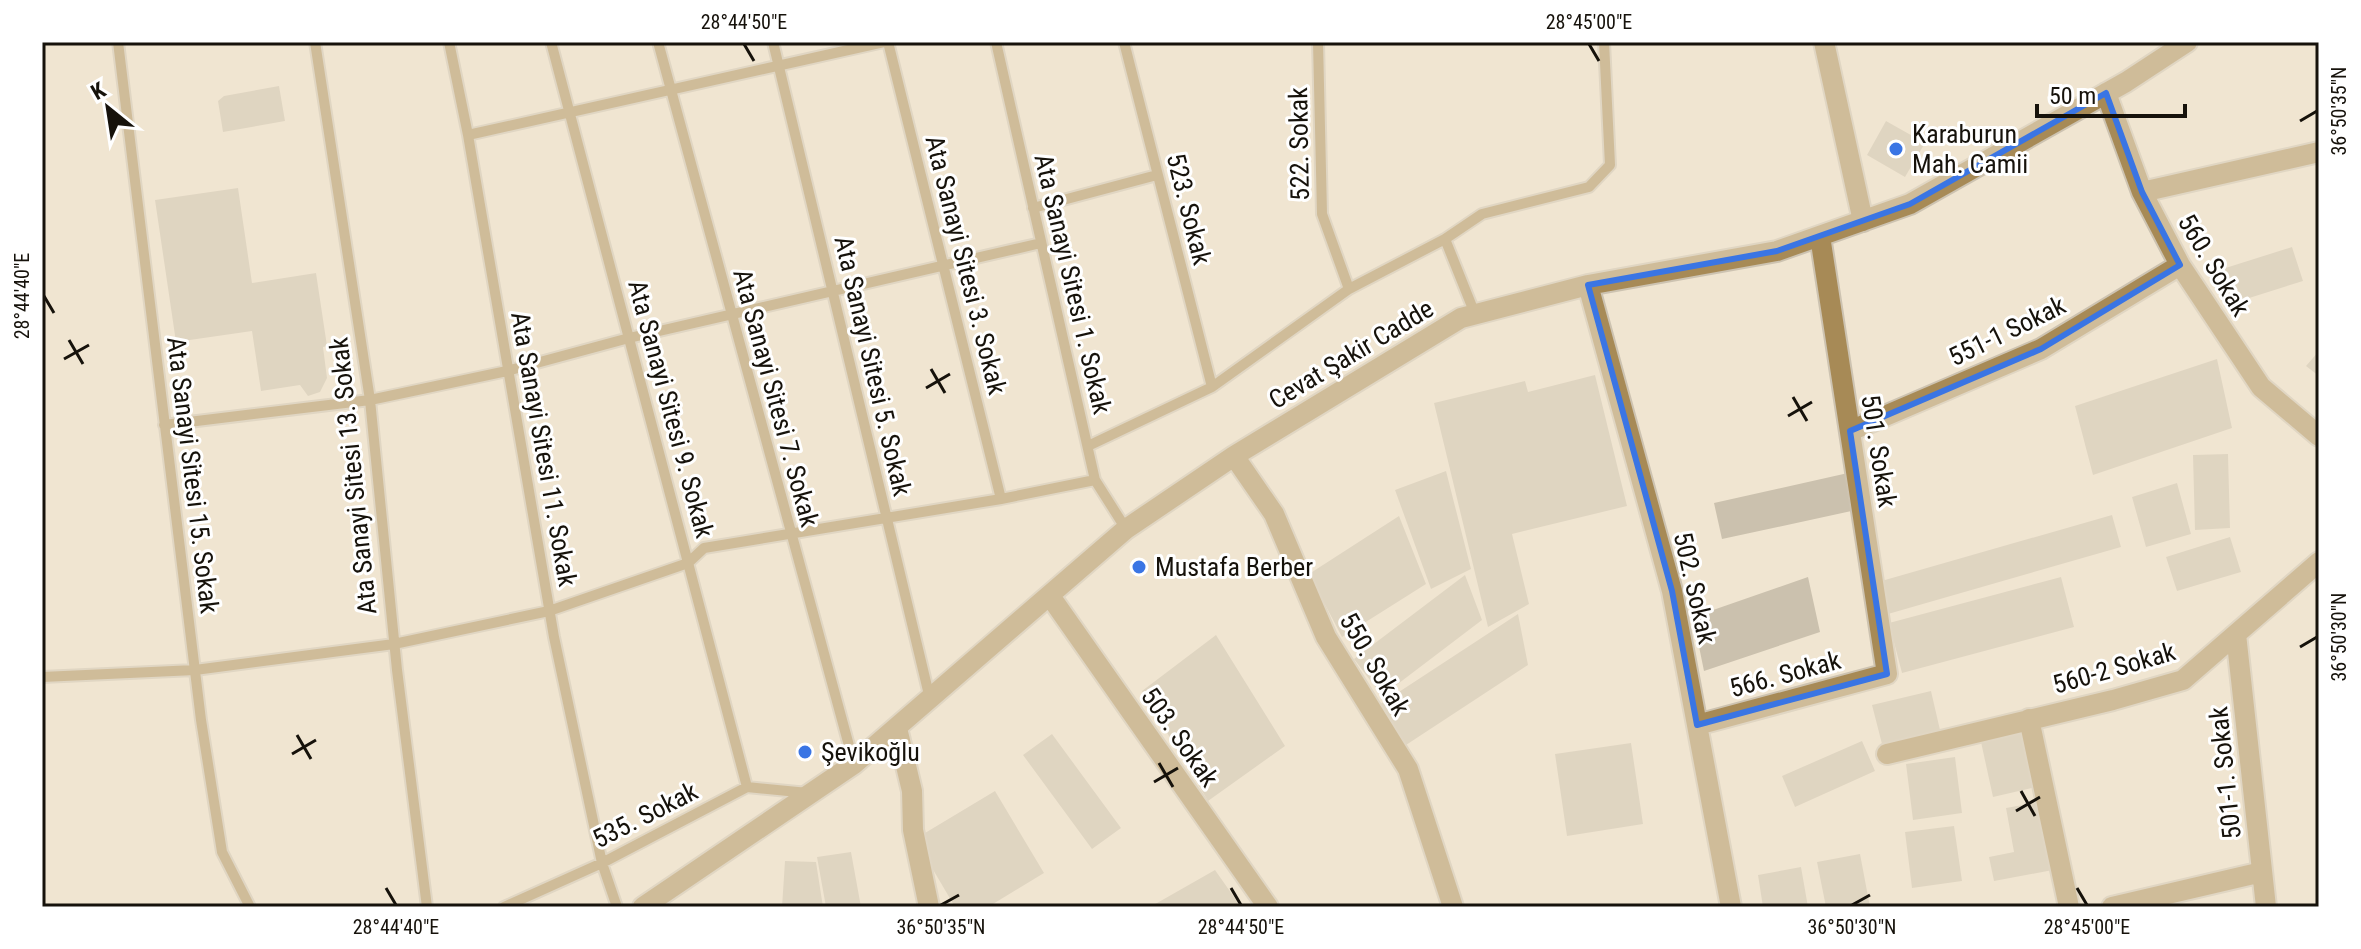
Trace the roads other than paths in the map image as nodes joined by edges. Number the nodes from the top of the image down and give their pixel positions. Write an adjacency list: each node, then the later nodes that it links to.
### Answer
1 (118, 42): 38 (lane, Ata Sanayi Sitesi 15. Sokak)
2 (315, 42): 37 (lane, Ata Sanayi Sitesi 13. Sokak)
3 (449, 42): 18 (lane, Ata Sanayi Sitesi 11. Sokak)
4 (551, 42): 17 (lane, Ata Sanayi Sitesi 9. Sokak)
5 (658, 42): 15 (lane, Ata Sanayi Sitesi 7. Sokak)
6 (773, 42): 14 (lane, Ata Sanayi Sitesi 5. Sokak)
7 (886, 42): 14 (lane); 27 (lane, Ata Sanayi Sitesi 3. Sokak)
8 (996, 42): 22 (lane, Ata Sanayi Sitesi 1. Sokak)
9 (1124, 42): 20 (lane, 523. Sokak)
10 (1318, 42): 30 (lane, 522. Sokak)
11 (1604, 42): 25 (lane)
12 (1824, 42): 23 (street)
13 (2187, 42): 16 (street, Cevat Şakir Cadde)
14 (778, 65): 15 (lane); 31 (lane, Ata Sanayi Sitesi 5. Sokak)
15 (671, 89): 17 (lane); 33 (lane, Ata Sanayi Sitesi 7. Sokak)
16 (2106, 93): 21 (street, 560. Sokak); 23 (street, Cevat Şakir Cadde)
17 (570, 112): 18 (lane); 34 (lane, Ata Sanayi Sitesi 9. Sokak)
18 (468, 135): 35 (lane, Ata Sanayi Sitesi 11. Sokak)
19 (2319, 152): 21 (street)
20 (1157, 175): 22 (lane); 36 (lane, 523. Sokak)
21 (2142, 192): 28 (street, 560. Sokak)
22 (1033, 208): 26 (lane, Ata Sanayi Sitesi 1. Sokak)
23 (1863, 221): 24 (street, Cevat Şakir Cadde)
24 (1820, 236): 29 (street, Cevat Şakir Cadde); 39 (street, 501. Sokak)
25 (1445, 239): 30 (lane); 32 (lane)
26 (1041, 243): 27 (lane); 41 (lane, Ata Sanayi Sitesi 1. Sokak)
27 (943, 265): 31 (lane); 44 (lane, Ata Sanayi Sitesi 3. Sokak)
28 (2180, 265): 39 (street, 551-1 Sokak); 40 (street, 560. Sokak)
29 (1588, 285): 32 (street, Cevat Şakir Cadde); 59 (street, 502. Sokak)
30 (1349, 289): 36 (lane)
31 (832, 291): 33 (lane); 45 (lane, Ata Sanayi Sitesi 5. Sokak)
32 (1475, 314): 42 (street, Cevat Şakir Cadde)
33 (730, 315): 34 (lane); 47 (lane, Ata Sanayi Sitesi 7. Sokak)
34 (629, 338): 35 (lane); 49 (lane, Ata Sanayi Sitesi 9. Sokak)
35 (507, 371): 37 (lane); 51 (lane, Ata Sanayi Sitesi 11. Sokak)
36 (1212, 387): 41 (lane)
37 (370, 400): 38 (lane); 53 (lane, Ata Sanayi Sitesi 13. Sokak)
38 (164, 425): 54 (lane, Ata Sanayi Sitesi 15. Sokak)
39 (1850, 431): 55 (street, 501. Sokak)
40 (2319, 436)
41 (1088, 446): 43 (lane, Ata Sanayi Sitesi 1. Sokak)
42 (1234, 456): 46 (street, Cevat Şakir Cadde); 74 (street, 550. Sokak)
43 (1095, 480): 44 (lane); 46 (lane, Ata Sanayi Sitesi 1. Sokak)
44 (1001, 499): 45 (lane)
45 (886, 517): 47 (lane); 57 (lane, Ata Sanayi Sitesi 5. Sokak)
46 (1126, 529): 50 (street, Cevat Şakir Cadde)
47 (789, 532): 49 (lane); 62 (lane, Ata Sanayi Sitesi 7. Sokak)
48 (2319, 562): 52 (street, 560-2 Sokak)
49 (688, 563): 51 (lane); 63 (lane, Ata Sanayi Sitesi 9. Sokak)
50 (1050, 596): 57 (street, Cevat Şakir Cadde); 73 (street, 503. Sokak)
51 (549, 611): 53 (lane); 65 (lane, Ata Sanayi Sitesi 11. Sokak)
52 (2236, 634): 58 (street, 560-2 Sokak); 66 (street, 501-1. Sokak)
53 (394, 644): 54 (lane); 68 (lane, Ata Sanayi Sitesi 13. Sokak)
54 (195, 670): 56 (lane); 67 (lane, Ata Sanayi Sitesi 15. Sokak)
55 (1887, 674): 59 (street, 566. Sokak)
56 (42, 677)
57 (930, 701): 60 (street, Cevat Şakir Cadde)
58 (2029, 719): 61 (street, 560-2 Sokak); 76 (street)
59 (1697, 725): 75 (street, 502. Sokak)
60 (897, 728): 62 (street, Cevat Şakir Cadde); 72 (street)
61 (1887, 754)
62 (854, 764): 64 (street, Cevat Şakir Cadde)
63 (747, 787): 64 (lane); 65 (lane, 535. Sokak)
64 (810, 794): 71 (street, Cevat Şakir Cadde)
65 (602, 863): 69 (lane, 535. Sokak); 70 (lane, Ata Sanayi Sitesi 11. Sokak)
66 (2262, 872): 77 (street); 78 (street, 501-1. Sokak)
67 (250, 907)
68 (427, 907)
69 (504, 907)
70 (617, 907)
71 (644, 907)
72 (929, 907)
73 (1268, 907)
74 (1453, 907)
75 (1731, 907)
76 (2069, 907)
77 (2112, 907)
78 (2266, 907)

